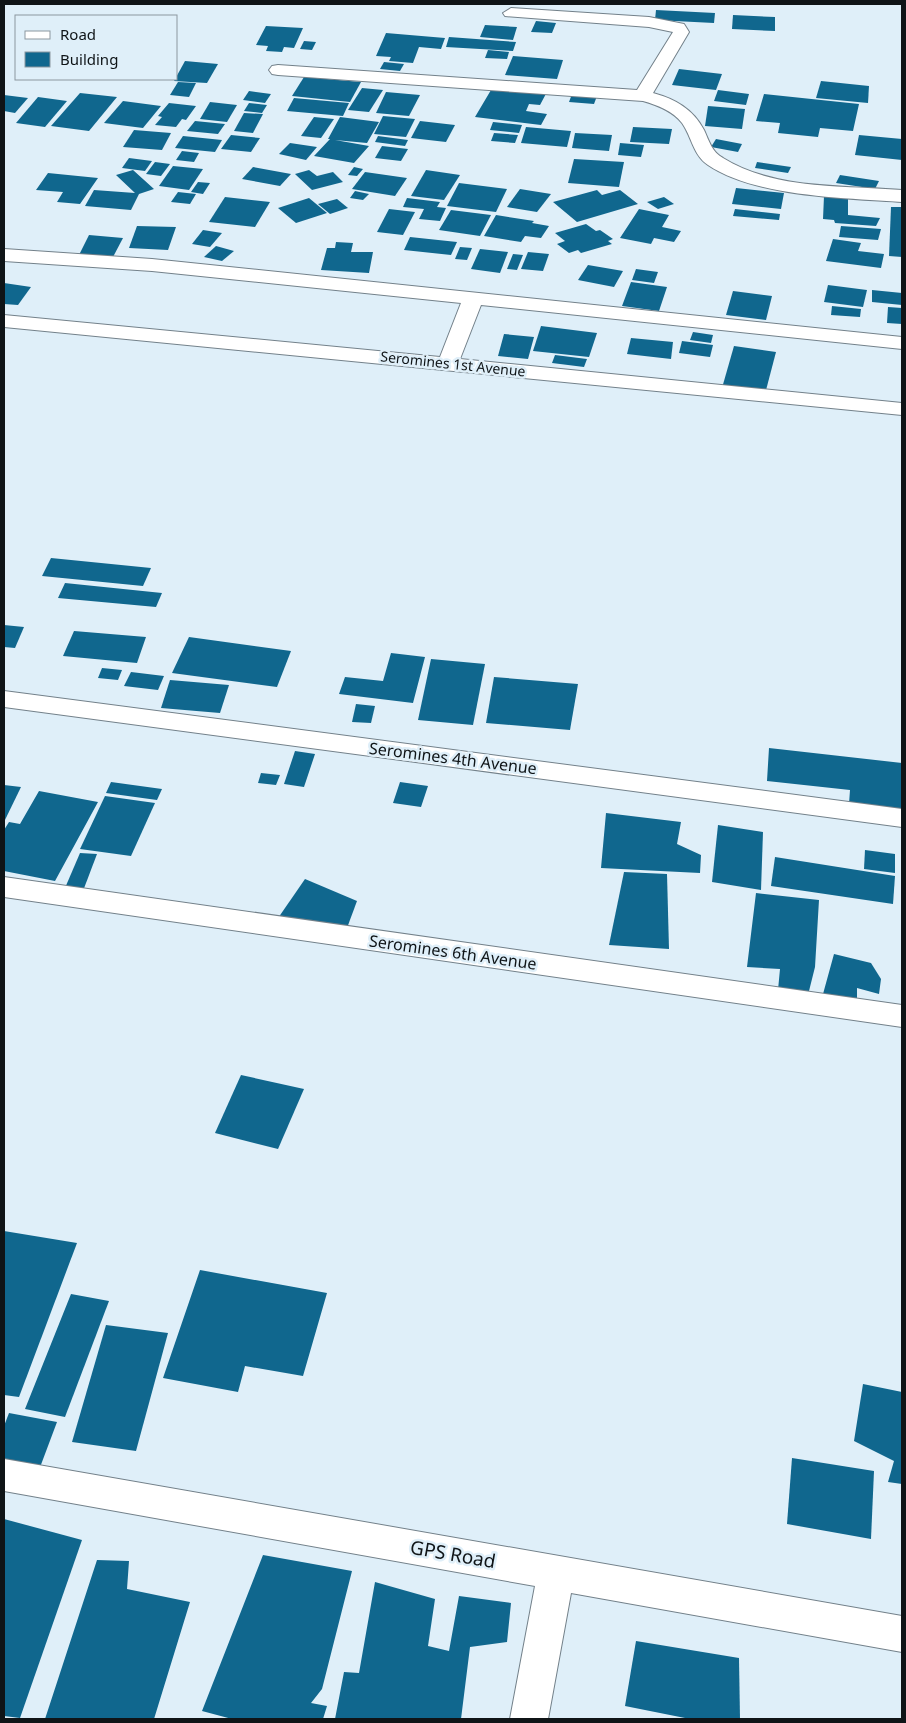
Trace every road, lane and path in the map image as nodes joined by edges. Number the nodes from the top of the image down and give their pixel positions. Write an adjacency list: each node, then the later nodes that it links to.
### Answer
1 (511, 13): 3 (street)
2 (278, 70): 3 (street)
3 (643, 96): 4 (street)
4 (902, 196)
5 (4, 254): 6 (street)
6 (473, 300): 8 (street); 9 (street)
7 (4, 322): 9 (street, Seromines 1st Avenue)
8 (902, 343)
9 (448, 363): 10 (street, Seromines 1st Avenue)
10 (902, 409)
11 (4, 699): 12 (street, Seromines 4th Avenue)
12 (902, 818)
13 (4, 887): 14 (street, Seromines 6th Avenue)
14 (902, 1016)
15 (4, 1474): 16 (street, GPS Road)
16 (556, 1572): 17 (street, GPS Road); 18 (street)
17 (902, 1634)
18 (529, 1719)

